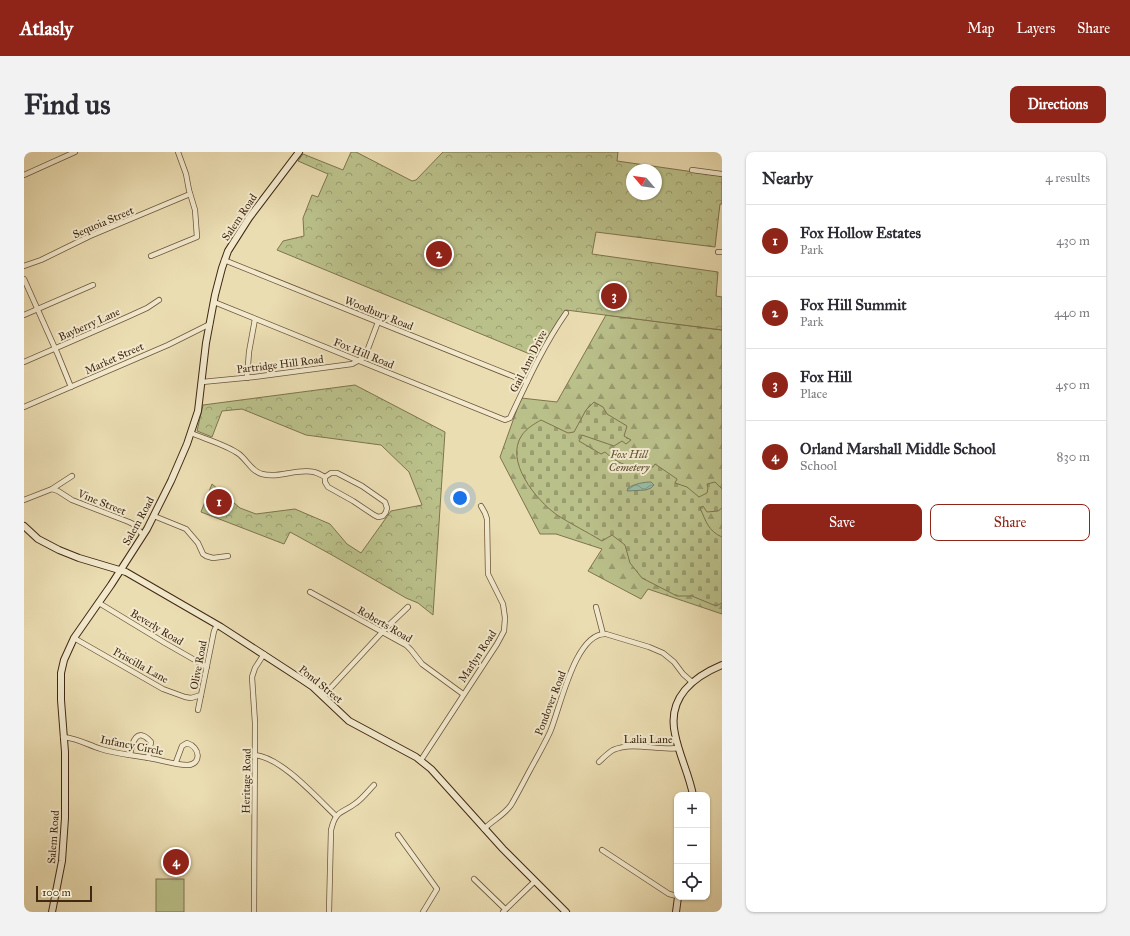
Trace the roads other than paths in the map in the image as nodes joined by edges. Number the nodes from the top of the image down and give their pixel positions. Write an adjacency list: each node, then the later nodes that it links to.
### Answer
1 (75, 152): 6 (street)
2 (178, 152): 7 (street)
3 (299, 152): 9 (main road, Salem Road)
4 (692, 170): 5 (street)
5 (722, 174)
6 (24, 175)
7 (190, 194): 8 (street); 10 (street, Sequoia Street)
8 (151, 256)
9 (224, 260): 14 (main road, Salem Road); 19 (street, Woodbury Road)
10 (24, 266)
11 (24, 279): 15 (street)
12 (93, 285): 15 (street)
13 (159, 300): 21 (street, Bayberry Lane)
14 (214, 302): 18 (street, Fox Hill Road); 20 (main road, Salem Road)
15 (38, 309): 17 (street); 21 (street)
16 (566, 313): 26 (street, Gail Ann Drive)
17 (24, 316)
18 (255, 319): 22 (street, Fox Hill Road); 24 (street)
19 (378, 322): 22 (street); 26 (street, Woodbury Road)
20 (210, 324): 25 (main road, Salem Road); 27 (street, Market Street)
21 (55, 348): 23 (street, Bayberry Lane); 27 (street)
22 (359, 361): 24 (street, Partridge Hill Road); 29 (street, Fox Hill Road)
23 (24, 362)
24 (247, 378): 25 (street, Partridge Hill Road)
25 (202, 382): 30 (main road, Salem Road)
26 (527, 382): 29 (street, Gail Ann Drive)
27 (71, 387): 28 (street, Market Street)
28 (24, 407)
29 (508, 419)
30 (191, 434): 32 (street); 36 (main road, Salem Road)
31 (72, 476): 33 (street)
32 (325, 476): 32 (street)
33 (52, 490): 34 (street); 38 (street, Vine Street)
34 (24, 500)
35 (481, 506): 53 (street, Marlyn Road)
36 (154, 516): 38 (main road, Salem Road); 39 (street)
37 (24, 526): 40 (main road, Pond Street)
38 (143, 535): 40 (main road, Salem Road)
39 (228, 556)
40 (121, 570): 42 (main road, Salem Road); 45 (main road, Pond Street)
41 (310, 592): 46 (street, Roberts Road)
42 (99, 603): 48 (main road, Salem Road); 51 (street, Beverly Road)
43 (408, 607): 46 (street)
44 (596, 607): 47 (street)
45 (217, 625): 49 (main road, Pond Street); 51 (street, Olive Road)
46 (383, 632): 53 (street, Roberts Road); 55 (street)
47 (603, 634): 52 (street); 68 (street, Pondover Road)
48 (74, 638): 54 (street, Priscilla Lane); 57 (main road, Salem Road)
49 (264, 654): 55 (main road, Pond Street); 60 (street, Heritage Road)
50 (722, 665): 52 (main road)
51 (207, 667): 54 (street, Olive Road)
52 (692, 682): 58 (main road)
53 (463, 694): 62 (street, Marlyn Road)
54 (201, 695): 56 (street, Olive Road)
55 (323, 696): 62 (main road, Pond Street)
56 (198, 710)
57 (63, 737): 59 (street, Infancy Circle); 76 (main road, Salem Road)
58 (678, 748): 64 (street, Lalia Lane); 66 (main road)
59 (130, 755): 61 (street, Infancy Circle); 61 (street)
60 (255, 755): 67 (street); 77 (street, Heritage Road)
61 (148, 758): 63 (street, Infancy Circle)
62 (420, 760): 68 (main road, Pond Street)
63 (176, 762): 63 (street, Infancy Circle)
64 (599, 762)
65 (374, 785): 67 (street)
66 (692, 792)
67 (336, 816): 78 (street)
68 (484, 829): 72 (main road, Pond Street)
69 (398, 835): 79 (street)
70 (602, 850): 73 (street)
71 (474, 879): 75 (street)
72 (535, 881): 75 (street); 80 (main road, Pond Street)
73 (674, 895)
74 (678, 900): 81 (main road)
75 (504, 911)
76 (52, 912)
77 (254, 912)
78 (329, 912)
79 (423, 912)
80 (566, 912)
81 (676, 912)

